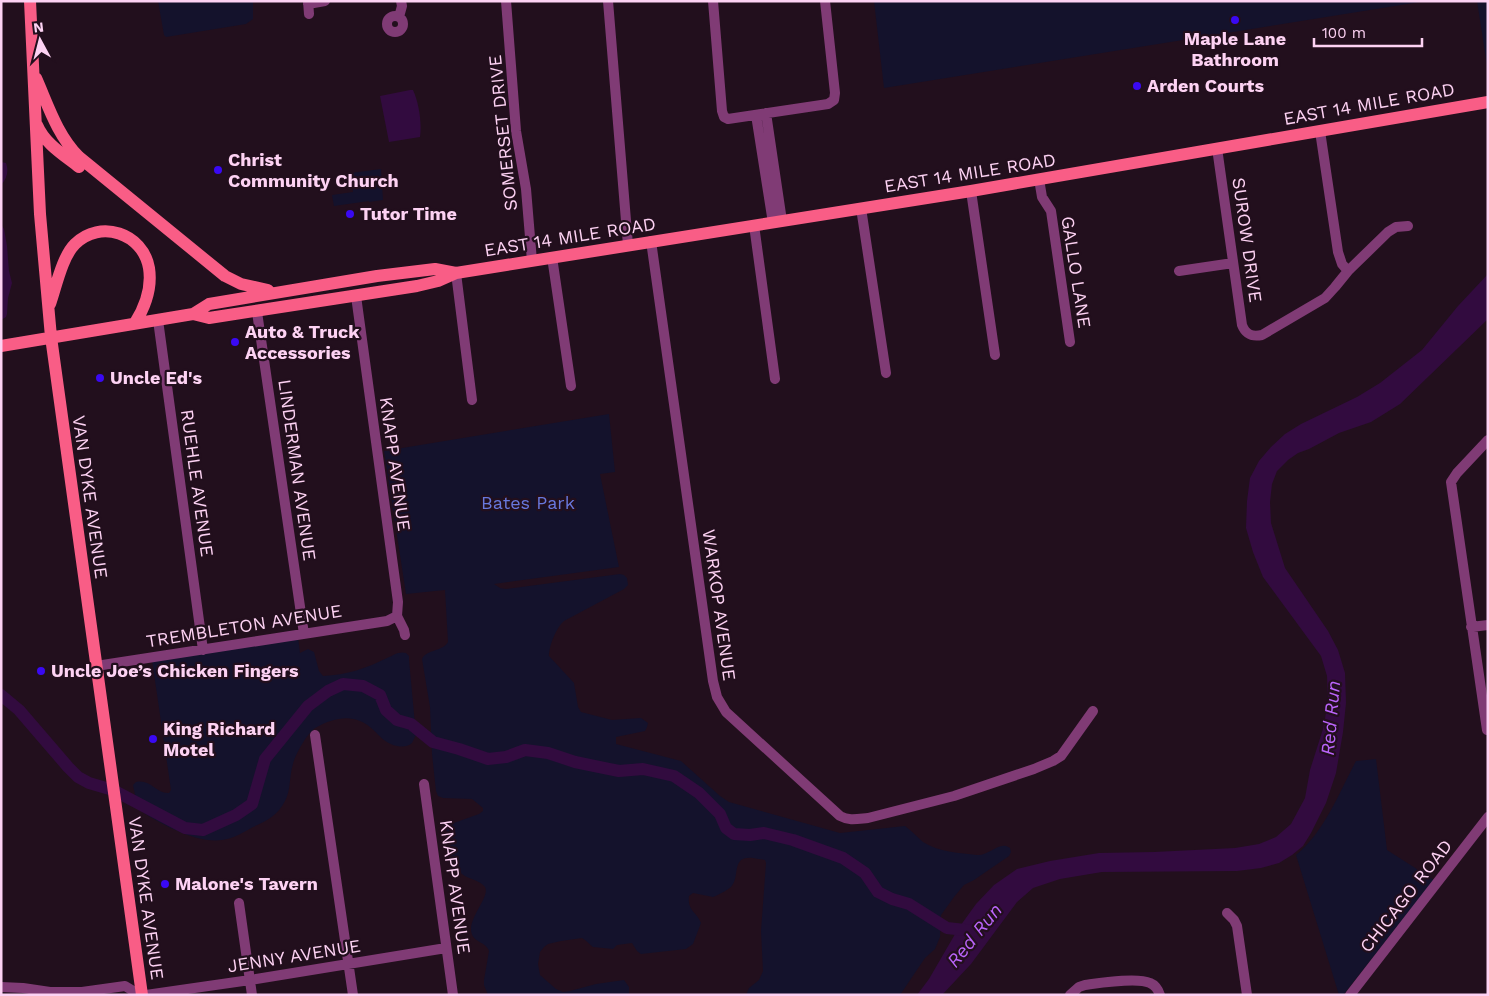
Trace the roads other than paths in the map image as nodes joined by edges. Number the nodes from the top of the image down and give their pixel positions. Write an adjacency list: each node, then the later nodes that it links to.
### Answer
1 (30, 1): 10 (main road, VAN DYKE AVENUE)
2 (325, 1): 8 (street)
3 (401, 1): 9 (street)
4 (506, 1): 25 (street, SOMERSET DRIVE)
5 (608, 1): 23 (street)
6 (712, 1): 12 (street)
7 (825, 1): 12 (street)
8 (308, 7)
9 (399, 17)
10 (33, 71): 13 (main road, VAN DYKE AVENUE); 30 (main road)
11 (1488, 102): 14 (main road, EAST 14 MILE ROAD)
12 (761, 114): 19 (street)
13 (35, 121): 32 (main road); 34 (main road, VAN DYKE AVENUE)
14 (1320, 130): 15 (main road, EAST 14 MILE ROAD); 28 (street)
15 (1217, 148): 16 (main road, EAST 14 MILE ROAD); 26 (street, SUROW DRIVE)
16 (1039, 179): 17 (main road, EAST 14 MILE ROAD); 40 (street, GALLO LANE)
17 (971, 191): 18 (main road, EAST 14 MILE ROAD); 42 (street)
18 (861, 208): 19 (main road, EAST 14 MILE ROAD); 43 (street)
19 (778, 222): 20 (main road, EAST 14 MILE ROAD)
20 (754, 225): 22 (main road, EAST 14 MILE ROAD); 44 (street)
21 (1408, 226): 28 (street)
22 (651, 242): 23 (main road, EAST 14 MILE ROAD); 55 (street, WARKOP AVENUE)
23 (628, 245): 24 (main road, EAST 14 MILE ROAD)
24 (552, 257): 25 (main road, EAST 14 MILE ROAD); 45 (street)
25 (532, 261): 29 (main road, EAST 14 MILE ROAD)
26 (1233, 263): 27 (street); 28 (street, SUROW DRIVE)
27 (1179, 271)
28 (1348, 271)
29 (456, 273): 30 (main road, EAST 14 MILE ROAD); 31 (main road, EAST 14 MILE ROAD); 46 (street)
30 (279, 292): 32 (main road, EAST 14 MILE ROAD)
31 (356, 296): 33 (main road, EAST 14 MILE ROAD); 48 (street, KNAPP AVENUE)
32 (242, 298): 33 (main road); 36 (main road, EAST 14 MILE ROAD)
33 (299, 305): 35 (main road, EAST 14 MILE ROAD)
34 (48, 309): 38 (main road); 39 (main road, VAN DYKE AVENUE)
35 (257, 312): 36 (main road, EAST 14 MILE ROAD); 51 (street, LINDERMAN AVENUE)
36 (193, 314): 37 (main road, EAST 14 MILE ROAD)
37 (158, 320): 38 (main road, EAST 14 MILE ROAD); 53 (street, RUEHLE AVENUE)
38 (135, 323): 39 (main road, EAST 14 MILE ROAD)
39 (51, 337): 41 (main road, EAST 14 MILE ROAD); 54 (main road, VAN DYKE AVENUE)
40 (1070, 342)
41 (1, 346)
42 (995, 355)
43 (886, 373)
44 (775, 379)
45 (571, 386)
46 (472, 400)
47 (1488, 440): 50 (street)
48 (397, 616): 51 (street, TREMBLETON AVENUE); 52 (street, KNAPP AVENUE)
49 (1488, 625): 50 (street)
50 (1471, 627): 56 (street)
51 (304, 634): 53 (street, TREMBLETON AVENUE)
52 (404, 635)
53 (203, 650): 54 (street, TREMBLETON AVENUE)
54 (96, 666): 68 (main road, VAN DYKE AVENUE)
55 (1093, 711)
56 (1487, 730)
57 (315, 735): 63 (street)
58 (424, 784): 62 (street, KNAPP AVENUE)
59 (1486, 822): 76 (street, CHICAGO ROAD)
60 (239, 903): 64 (street)
61 (1226, 913): 75 (street)
62 (446, 948): 63 (street, JENNY AVENUE); 72 (street, KNAPP AVENUE)
63 (349, 963): 64 (street, JENNY AVENUE); 71 (street)
64 (250, 980): 69 (street, JENNY AVENUE); 70 (street)
65 (2, 987): 66 (street); 67 (street)
66 (74, 993): 68 (street)
67 (5, 995)
68 (141, 995)
69 (146, 995)
70 (252, 995)
71 (353, 995)
72 (453, 995)
73 (1070, 995): 74 (street)
74 (1160, 995)
75 (1247, 995)
76 (1350, 995)

